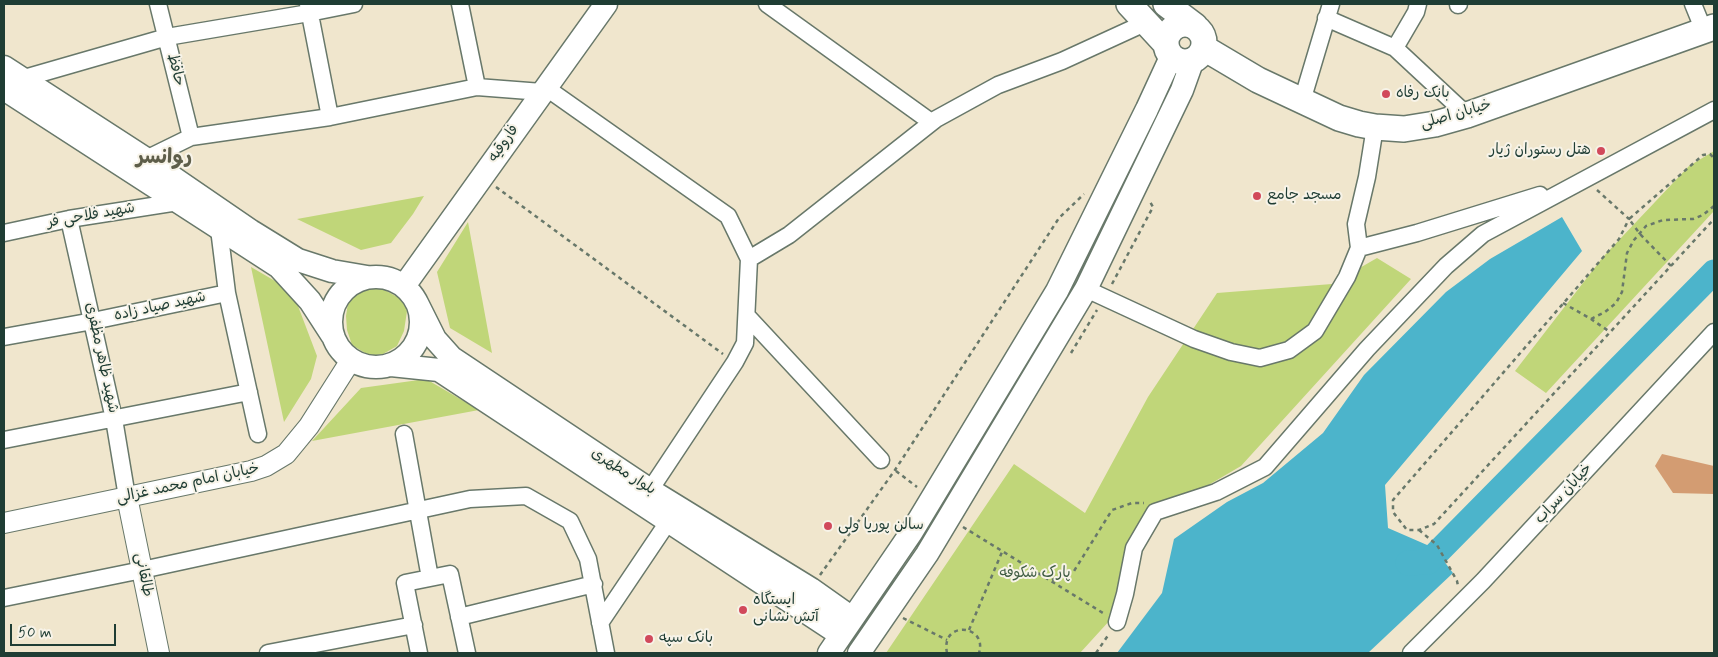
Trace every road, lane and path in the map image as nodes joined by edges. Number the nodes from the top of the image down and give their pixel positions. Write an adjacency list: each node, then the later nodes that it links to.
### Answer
1 (158, 4): 14 (street, حافظ)
2 (354, 4): 10 (street)
3 (460, 4): 18 (street)
4 (606, 4): 19 (main road, فاروقیه)
5 (767, 4): 24 (street)
6 (1129, 4): 12 (main road)
7 (1166, 4): 15 (main road)
8 (1418, 4): 16 (street)
9 (1693, 4): 13 (street)
10 (308, 8): 14 (street); 23 (street)
11 (1328, 11): 16 (street); 20 (street)
12 (1146, 22): 15 (main road); 24 (street)
13 (1709, 29): 22 (main road, خیابان اصلی)
14 (167, 37): 17 (street); 26 (street, حافظ)
15 (1185, 47): 20 (main road, خیابان اصلی); 33 (main road); 46 (main road)
16 (1395, 48): 22 (street)
17 (10, 78): 30 (main road); 34 (main road)
18 (478, 87): 19 (street); 23 (street)
19 (543, 89): 31 (main road, فاروقیه); 43 (street)
20 (1302, 101): 25 (main road, خیابان اصلی)
21 (1714, 110): 32 (street)
22 (1467, 115): 25 (main road, خیابان اصلی)
23 (330, 117): 26 (street)
24 (931, 122): 43 (street)
25 (1375, 127): 42 (street)
26 (191, 137): 30 (street)
27 (1714, 152): 28 (path)
28 (1710, 154): 29 (path); 37 (path)
29 (1714, 158)
30 (146, 159): 45 (main road)
31 (482, 176): 48 (main road, فاروقیه); 58 (path)
32 (1579, 182): 37 (path); 42 (street); 72 (street)
33 (1110, 184): 66 (path); 68 (main road)
34 (178, 202): 36 (street, شهید فلاحی فر); 39 (main road)
35 (1714, 206): 41 (path)
36 (69, 219): 40 (street, شهید فلاحی فر); 52 (street, شهید ظاهر مظفری)
37 (1629, 219): 41 (path); 49 (path)
38 (1714, 220): 44 (path)
39 (219, 229): 47 (street); 55 (main road)
40 (4, 233)
41 (1640, 234): 44 (path); 51 (path)
42 (1359, 248): 46 (street)
43 (749, 259): 50 (street)
44 (1671, 266): 53 (path)
45 (367, 277): 48 (main road); 55 (main road)
46 (1086, 289): 70 (main road)
47 (227, 293): 52 (street, شهید صیاد زاده); 60 (street)
48 (410, 294): 59 (main road); 67 (main road, بلوار مطهری)
49 (1563, 303): 51 (path); 76 (path)
50 (747, 316): 58 (street); 65 (street)
51 (1592, 319): 53 (path)
52 (93, 321): 56 (street, شهید صیاد زاده); 61 (street, شهید ظاهر مظفری)
53 (1610, 332): 76 (path)
54 (1714, 332): 102 (street, خیابان سراب)
55 (332, 335): 57 (main road)
56 (4, 337)
57 (351, 360): 59 (main road); 69 (street, خیابان امام محمد غزالی)
58 (734, 362): 67 (street)
59 (391, 365): 73 (main road, بلوار مطهری)
60 (249, 392): 61 (street); 62 (street)
61 (114, 419): 64 (street); 69 (street, شهید ظاهر مظفری)
62 (258, 434)
63 (404, 434): 71 (street)
64 (4, 440)
65 (881, 460): 66 (path)
66 (895, 470): 68 (path); 83 (path)
67 (650, 490): 83 (main road, بلوار مطهری)
68 (935, 494): 70 (main road); 91 (main road)
69 (127, 497): 74 (street, خیابان امام محمد غزالی); 78 (street, طالقانی)
70 (958, 502): 85 (main road)
71 (417, 510): 78 (street); 79 (street); 82 (street)
72 (1155, 512): 80 (path); 87 (street)
73 (668, 522): 88 (street); 91 (main road, بلوار مطهری)
74 (4, 523)
75 (963, 527): 77 (path)
76 (1420, 530): 81 (path)
77 (1002, 552): 80 (path); 90 (path)
78 (142, 570): 84 (street); 93 (street, طالقانی)
79 (430, 578): 86 (street); 89 (street)
80 (1052, 580): 87 (path)
81 (1458, 581)
82 (594, 584): 86 (street); 88 (street)
83 (811, 589): 91 (main road, بلوار مطهری)
84 (4, 598)
85 (888, 611): 92 (path); 98 (main road)
86 (459, 617): 96 (street)
87 (1117, 622): 101 (path)
88 (600, 623): 97 (street)
89 (414, 625): 94 (street); 95 (street)
90 (969, 630): 92 (path); 100 (path)
91 (841, 635)
92 (947, 640): 99 (path)
93 (159, 653)
94 (268, 653)
95 (419, 653)
96 (467, 653)
97 (606, 653)
98 (860, 653)
99 (947, 653)
100 (979, 653)
101 (1096, 653)
102 (1411, 653)

